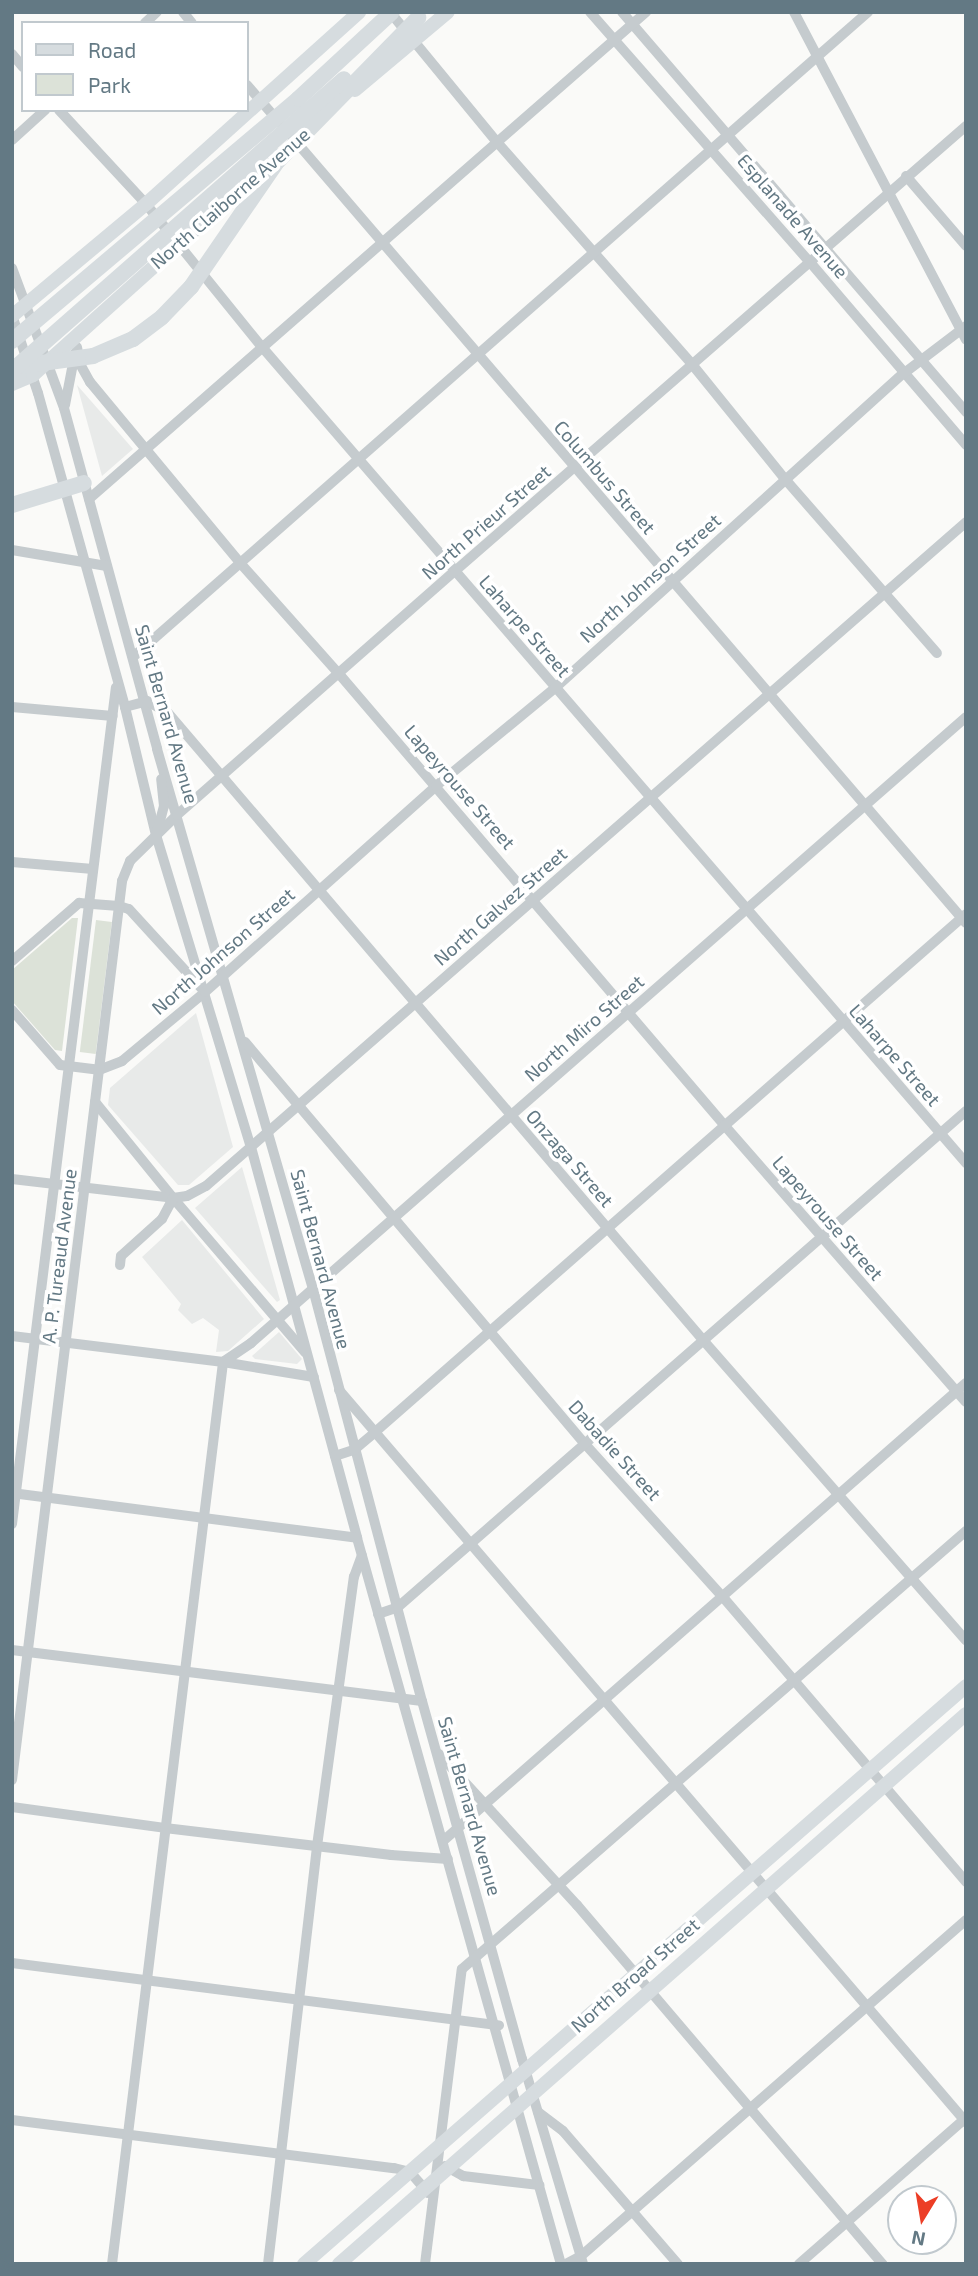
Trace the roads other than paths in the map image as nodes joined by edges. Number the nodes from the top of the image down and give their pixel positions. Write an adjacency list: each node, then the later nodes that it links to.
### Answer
1 (359, 12): 15 (main road)
2 (391, 12): 12 (street); 35 (highway)
3 (448, 12): 12 (main road, North Claiborne Avenue)
4 (590, 12): 11 (street, Esplanade Avenue)
5 (622, 12): 10 (street, Esplanade Avenue)
6 (646, 12): 10 (street)
7 (794, 12): 13 (street)
8 (867, 12): 13 (street)
9 (421, 15): 47 (highway); 47 (highway)
10 (632, 23): 11 (street); 19 (street, Esplanade Avenue)
11 (614, 39): 22 (street); 23 (street, Esplanade Avenue)
12 (416, 41): 21 (main road, North Claiborne Avenue); 22 (street)
13 (816, 58): 19 (street); 25 (street)
14 (248, 86): 15 (street, Columbus Street)
15 (262, 102): 21 (street, Columbus Street); 26 (main road)
16 (43, 112): 20 (street)
17 (61, 112): 26 (street, Laharpe Street)
18 (966, 126): 24 (street, North Prieur Street)
19 (729, 135): 23 (street); 30 (street, Esplanade Avenue)
20 (12, 140)
21 (294, 140): 27 (main road, North Claiborne Avenue); 28 (street, Columbus Street)
22 (496, 141): 28 (street); 31 (street)
23 (713, 150): 31 (street); 32 (street, Esplanade Avenue)
24 (906, 176): 25 (street, North Prieur Street); 29 (street)
25 (887, 193): 30 (street, North Prieur Street); 39 (street)
26 (146, 204): 27 (street, Laharpe Street); 34 (main road)
27 (178, 244): 37 (main road, North Claiborne Avenue); 42 (street, Laharpe Street)
28 (383, 244): 42 (street); 43 (street, Columbus Street)
29 (966, 246)
30 (825, 247): 32 (street, North Prieur Street); 44 (street, Esplanade Avenue)
31 (595, 254): 43 (street); 46 (street)
32 (809, 261): 46 (street, North Prieur Street); 48 (street, Esplanade Avenue)
33 (12, 268): 34 (street, Saint Bernard Avenue)
34 (28, 305): 36 (main road); 45 (street, Saint Bernard Avenue)
35 (50, 310): 38 (highway); 40 (highway)
36 (12, 316): 49 (street, Saint Bernard Avenue)
37 (93, 318): 41 (street); 45 (main road, North Claiborne Avenue)
38 (12, 329)
39 (964, 332): 44 (street, North Johnson Street)
40 (12, 341)
41 (77, 347): 51 (street); 54 (street, Lapeyrouse Street)
42 (262, 347): 54 (street); 55 (street, Laharpe Street)
43 (478, 356): 55 (street); 56 (street, Columbus Street)
44 (921, 359): 48 (street, North Johnson Street); 52 (street, Esplanade Avenue)
45 (48, 361): 49 (main road, North Claiborne Avenue); 51 (street, Saint Bernard Avenue)
46 (691, 363): 56 (street, North Prieur Street); 57 (street)
47 (12, 369)
48 (903, 374): 53 (street, Esplanade Avenue); 57 (street, North Johnson Street)
49 (33, 376): 50 (main road, North Claiborne Avenue); 58 (street, Saint Bernard Avenue)
50 (12, 384)
51 (64, 408): 59 (street, Saint Bernard Avenue)
52 (966, 412)
53 (966, 445)
54 (146, 449): 59 (street); 64 (street, Lapeyrouse Street)
55 (359, 461): 64 (street); 66 (street, Laharpe Street)
56 (575, 468): 66 (street, North Prieur Street); 67 (street, Columbus Street)
57 (785, 479): 67 (street, North Johnson Street); 68 (street)
58 (65, 489): 59 (highway); 60 (highway); 63 (street, Saint Bernard Avenue)
59 (87, 491): 65 (street, Saint Bernard Avenue)
60 (12, 505)
61 (966, 522): 68 (street, North Galvez Street)
62 (12, 550): 63 (street)
63 (84, 562): 65 (street); 72 (street, Saint Bernard Avenue)
64 (241, 564): 70 (street); 71 (street, Lapeyrouse Street)
65 (107, 566): 70 (street, Saint Bernard Avenue)
66 (454, 571): 71 (street, North Prieur Street); 73 (street, Laharpe Street)
67 (672, 582): 73 (street, North Johnson Street); 74 (street, Columbus Street)
68 (885, 593): 69 (street); 74 (street, North Galvez Street)
69 (937, 653)
70 (133, 657): 75 (street, Saint Bernard Avenue)
71 (340, 675): 81 (street, North Prieur Street); 82 (street, Lapeyrouse Street)
72 (117, 680): 77 (street, Saint Bernard Avenue); 78 (street, A. P. Tureaud Avenue)
73 (555, 688): 82 (street, North Johnson Street); 83 (street, Laharpe Street)
74 (769, 694): 83 (street, North Galvez Street); 84 (street, Columbus Street)
75 (146, 701): 77 (street); 80 (street, Saint Bernard Avenue); 81 (street, Onzaga Street)
76 (12, 707): 78 (street)
77 (125, 707): 86 (street, Saint Bernard Avenue)
78 (113, 716): 88 (street, A. P. Tureaud Avenue)
79 (966, 718): 84 (street, North Miro Street)
80 (157, 749): 85 (street, Saint Bernard Avenue); 86 (street)
81 (224, 776): 85 (street, North Prieur Street); 89 (street, Onzaga Street)
82 (436, 786): 89 (street, North Johnson Street); 90 (street, Lapeyrouse Street)
83 (650, 798): 90 (street, North Galvez Street); 93 (street, Laharpe Street)
84 (866, 805): 93 (street, North Miro Street); 94 (street, Columbus Street)
85 (177, 815): 86 (street, North Prieur Street); 96 (street, Saint Bernard Avenue)
86 (156, 835): 92 (street, A. P. Tureaud Avenue); 97 (street, Saint Bernard Avenue)
87 (12, 862): 88 (street)
88 (93, 869): 91 (street, A. P. Tureaud Avenue)
89 (318, 891): 96 (street, North Johnson Street); 98 (street, Onzaga Street)
90 (533, 900): 98 (street, North Galvez Street); 100 (street, Lapeyrouse Street)
91 (88, 904): 92 (street); 95 (street); 103 (street, A. P. Tureaud Avenue)
92 (119, 906): 97 (street); 104 (street, A. P. Tureaud Avenue)
93 (746, 909): 100 (street, North Miro Street); 101 (street, Laharpe Street)
94 (964, 918): 101 (street)
95 (12, 961)
96 (222, 977): 97 (street, North Johnson Street); 102 (street, Saint Bernard Avenue)
97 (205, 992): 104 (street, North Johnson Street); 112 (street, Saint Bernard Avenue)
98 (414, 1004): 106 (street, North Galvez Street); 108 (street, Onzaga Street)
99 (12, 1010): 103 (street)
100 (629, 1012): 108 (street, North Miro Street); 109 (street, Lapeyrouse Street)
101 (843, 1021): 109 (street); 111 (street, Laharpe Street)
102 (243, 1039): 106 (street, Dabadie Street); 110 (street, Saint Bernard Avenue)
103 (68, 1066): 104 (street); 115 (street, A. P. Tureaud Avenue)
104 (99, 1070): 105 (street, A. P. Tureaud Avenue)
105 (95, 1102): 116 (street, A. P. Tureaud Avenue); 117 (street)
106 (298, 1106): 110 (street, North Galvez Street); 118 (street, Dabadie Street)
107 (966, 1111): 111 (street)
108 (510, 1116): 118 (street, North Miro Street); 119 (street, Onzaga Street)
109 (725, 1126): 119 (street); 120 (street, Lapeyrouse Street)
110 (268, 1133): 112 (street, North Galvez Street); 122 (street, Saint Bernard Avenue)
111 (940, 1134): 113 (street, Laharpe Street); 120 (street)
112 (251, 1147): 117 (street, North Galvez Street); 123 (street, Saint Bernard Avenue)
113 (966, 1163)
114 (12, 1179): 115 (street, North Galvez Street)
115 (54, 1184): 116 (street, North Galvez Street); 127 (street, A. P. Tureaud Avenue)
116 (85, 1188): 117 (street, North Galvez Street); 129 (street, A. P. Tureaud Avenue)
117 (173, 1198): 121 (street); 124 (street)
118 (393, 1219): 122 (street, North Miro Street); 125 (street, Dabadie Street)
119 (607, 1228): 125 (street); 128 (street, Onzaga Street)
120 (822, 1237): 128 (street); 135 (street, Lapeyrouse Street)
121 (120, 1265)
122 (313, 1289): 123 (street, North Miro Street); 134 (street, Saint Bernard Avenue)
123 (294, 1305): 124 (street, North Miro Street); 130 (street, Saint Bernard Avenue)
124 (278, 1319): 130 (street); 131 (street, North Miro Street)
125 (490, 1332): 137 (street); 138 (street, Dabadie Street)
126 (12, 1336): 127 (street)
127 (35, 1339): 129 (street); 142 (street, A. P. Tureaud Avenue)
128 (703, 1340): 138 (street); 141 (street, Onzaga Street)
129 (66, 1343): 131 (street); 143 (street, A. P. Tureaud Avenue)
130 (307, 1355): 132 (street, Saint Bernard Avenue)
131 (223, 1362): 132 (street); 144 (street)
132 (314, 1377): 140 (street, Saint Bernard Avenue)
133 (966, 1383): 135 (street)
134 (337, 1387): 137 (street); 139 (street, Saint Bernard Avenue)
135 (957, 1391): 136 (street, Lapeyrouse Street); 141 (street)
136 (966, 1402)
137 (374, 1433): 139 (street); 148 (street)
138 (586, 1444): 148 (street); 151 (street, Dabadie Street)
139 (354, 1450): 140 (street); 152 (street, Saint Bernard Avenue)
140 (335, 1456): 147 (street, Saint Bernard Avenue)
141 (840, 1493): 150 (street, Onzaga Street); 151 (street)
142 (14, 1494): 143 (street); 145 (street, A. P. Tureaud Avenue)
143 (47, 1497): 144 (street); 156 (street, A. P. Tureaud Avenue)
144 (204, 1518): 147 (street); 157 (street)
145 (12, 1524)
146 (966, 1531): 150 (street)
147 (356, 1538): 149 (street, Saint Bernard Avenue)
148 (469, 1545): 152 (street); 163 (street)
149 (362, 1555): 153 (street, Saint Bernard Avenue); 160 (street)
150 (911, 1578): 154 (street, Onzaga Street); 158 (street)
151 (722, 1596): 158 (street, Dabadie Street); 163 (street)
152 (398, 1607): 153 (street); 162 (street, Saint Bernard Avenue)
153 (378, 1614): 161 (street, Saint Bernard Avenue)
154 (966, 1640)
155 (12, 1650): 156 (street)
156 (28, 1652): 157 (street); 167 (street, A. P. Tureaud Avenue)
157 (183, 1671): 160 (street); 172 (street)
158 (794, 1680): 166 (street, Dabadie Street); 168 (street)
159 (966, 1686): 166 (main road, North Broad Street)
160 (339, 1690): 161 (street); 175 (street)
161 (402, 1699): 162 (street); 174 (street, Saint Bernard Avenue)
162 (422, 1701): 165 (street, Saint Bernard Avenue)
163 (603, 1701): 168 (street); 170 (street)
164 (966, 1714): 169 (main road, North Broad Street)
165 (437, 1753): 170 (street); 173 (street, Saint Bernard Avenue)
166 (871, 1769): 169 (street, Dabadie Street); 177 (main road, North Broad Street)
167 (12, 1780)
168 (677, 1783): 177 (street); 179 (street)
169 (884, 1786): 178 (street, Dabadie Street); 180 (main road, North Broad Street)
170 (488, 1804): 173 (street); 179 (street)
171 (12, 1807): 172 (street)
172 (165, 1828): 175 (street); 186 (street)
173 (459, 1829): 174 (street); 182 (street, Saint Bernard Avenue)
174 (443, 1841): 176 (street, Saint Bernard Avenue)
175 (317, 1846): 176 (street); 188 (street)
176 (448, 1858): 183 (street, Saint Bernard Avenue)
177 (754, 1872): 180 (street); 185 (main road, North Broad Street)
178 (966, 1882)
179 (559, 1886): 182 (street); 185 (street)
180 (767, 1888): 187 (main road, North Broad Street); 189 (street)
181 (966, 1920): 189 (street)
182 (491, 1944): 183 (street); 191 (street, Saint Bernard Avenue)
183 (476, 1957): 190 (street); 192 (street, Saint Bernard Avenue)
184 (12, 1963): 186 (street)
185 (636, 1974): 187 (street); 193 (main road, North Broad Street)
186 (147, 1980): 188 (street); 203 (street)
187 (650, 1991): 194 (main road, North Broad Street); 199 (street)
188 (300, 2000): 190 (street); 205 (street)
189 (868, 2006): 199 (street); 202 (street)
190 (457, 2020): 192 (street); 204 (street)
191 (511, 2020): 192 (street); 195 (street, Saint Bernard Avenue)
192 (496, 2026): 196 (street, Saint Bernard Avenue)
193 (562, 2039): 194 (main road); 195 (main road, North Broad Street)
194 (576, 2055): 197 (main road, North Broad Street)
195 (525, 2072): 196 (main road, North Broad Street); 197 (street, Saint Bernard Avenue)
196 (511, 2084): 198 (street, Saint Bernard Avenue); 204 (main road, North Broad Street)
197 (532, 2094): 198 (main road, North Broad Street); 200 (street, Saint Bernard Avenue)
198 (518, 2105): 207 (main road, North Broad Street); 208 (street, Saint Bernard Avenue)
199 (750, 2108): 211 (street); 212 (street)
200 (538, 2112): 209 (street, Saint Bernard Avenue); 211 (street)
201 (12, 2120): 203 (street)
202 (965, 2120): 212 (street)
203 (128, 2134): 205 (street); 214 (street)
204 (439, 2146): 206 (main road, North Broad Street); 207 (street)
205 (282, 2153): 206 (street); 215 (street)
206 (410, 2172): 207 (street); 216 (main road, North Broad Street)
207 (435, 2178): 208 (street); 217 (main road, North Broad Street); 218 (street)
208 (538, 2185): 210 (street, Saint Bernard Avenue)
209 (565, 2202): 210 (street); 213 (street, Saint Bernard Avenue)
210 (544, 2205): 219 (street, Saint Bernard Avenue)
211 (633, 2211): 213 (street); 220 (street)
212 (847, 2221): 221 (street); 222 (street)
213 (582, 2260): 219 (street)
214 (112, 2264)
215 (268, 2264)
216 (304, 2264)
217 (339, 2264)
218 (425, 2264)
219 (563, 2264)
220 (678, 2264)
221 (799, 2264)
222 (883, 2264)

